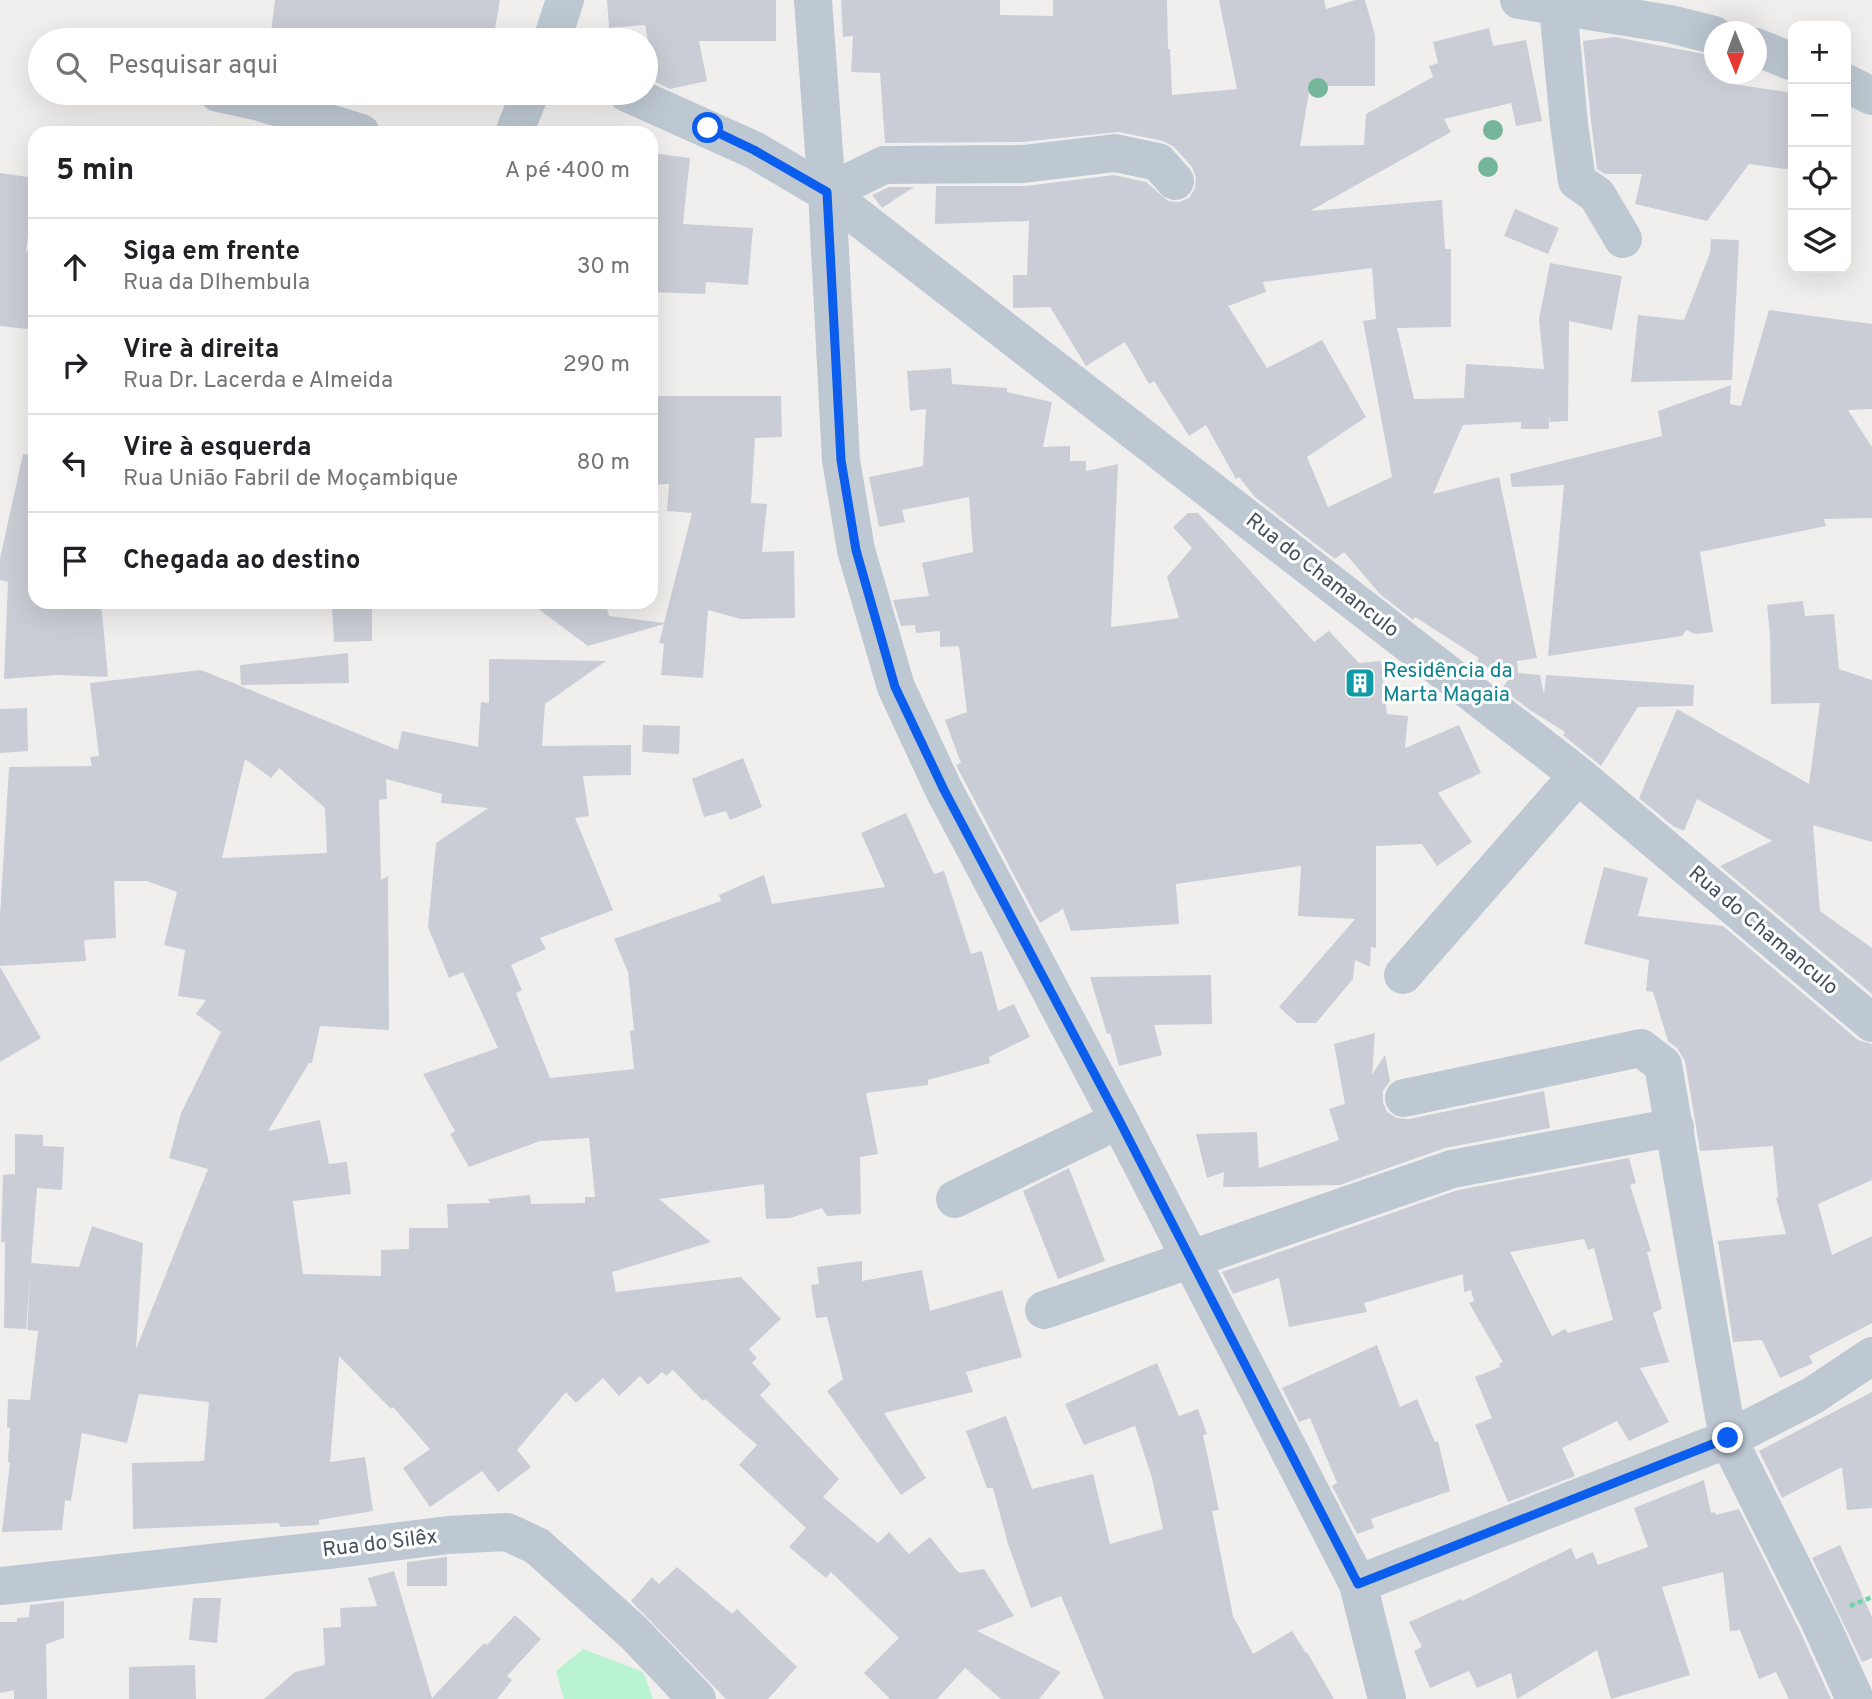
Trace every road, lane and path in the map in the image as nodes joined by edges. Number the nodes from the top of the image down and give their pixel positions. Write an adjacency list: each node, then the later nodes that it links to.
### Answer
1 (565, 0): 5 (street)
2 (813, 0): 17 (street)
3 (1518, 0): 4 (street)
4 (1558, 7): 6 (street); 18 (street)
5 (556, 28)
6 (1704, 32)
7 (1767, 51): 8 (street)
8 (1788, 60)
9 (1848, 84): 10 (street)
10 (1872, 96)
11 (270, 105): 14 (street)
12 (525, 105): 15 (street)
13 (654, 105): 17 (street, Rua do Chamanculo)
14 (338, 126)
15 (517, 126)
16 (1175, 181): 17 (street)
17 (827, 192): 19 (street, Rua do Chamanculo); 23 (street)
18 (1623, 239)
19 (1578, 775): 20 (street); 21 (street, Rua do Chamanculo)
20 (1404, 975)
21 (1872, 1023)
22 (1404, 1098): 24 (street)
23 (1119, 1120): 25 (street); 26 (street)
24 (1675, 1127): 26 (street); 29 (street)
25 (955, 1199)
26 (1189, 1259): 27 (street); 30 (street)
27 (1044, 1310)
28 (1872, 1356): 29 (street)
29 (1728, 1438): 30 (street); 34 (street)
30 (1358, 1584): 33 (street)
31 (0, 1586): 32 (street, Rua do Silêx)
32 (697, 1699)
33 (1387, 1699)
34 (1855, 1699)

